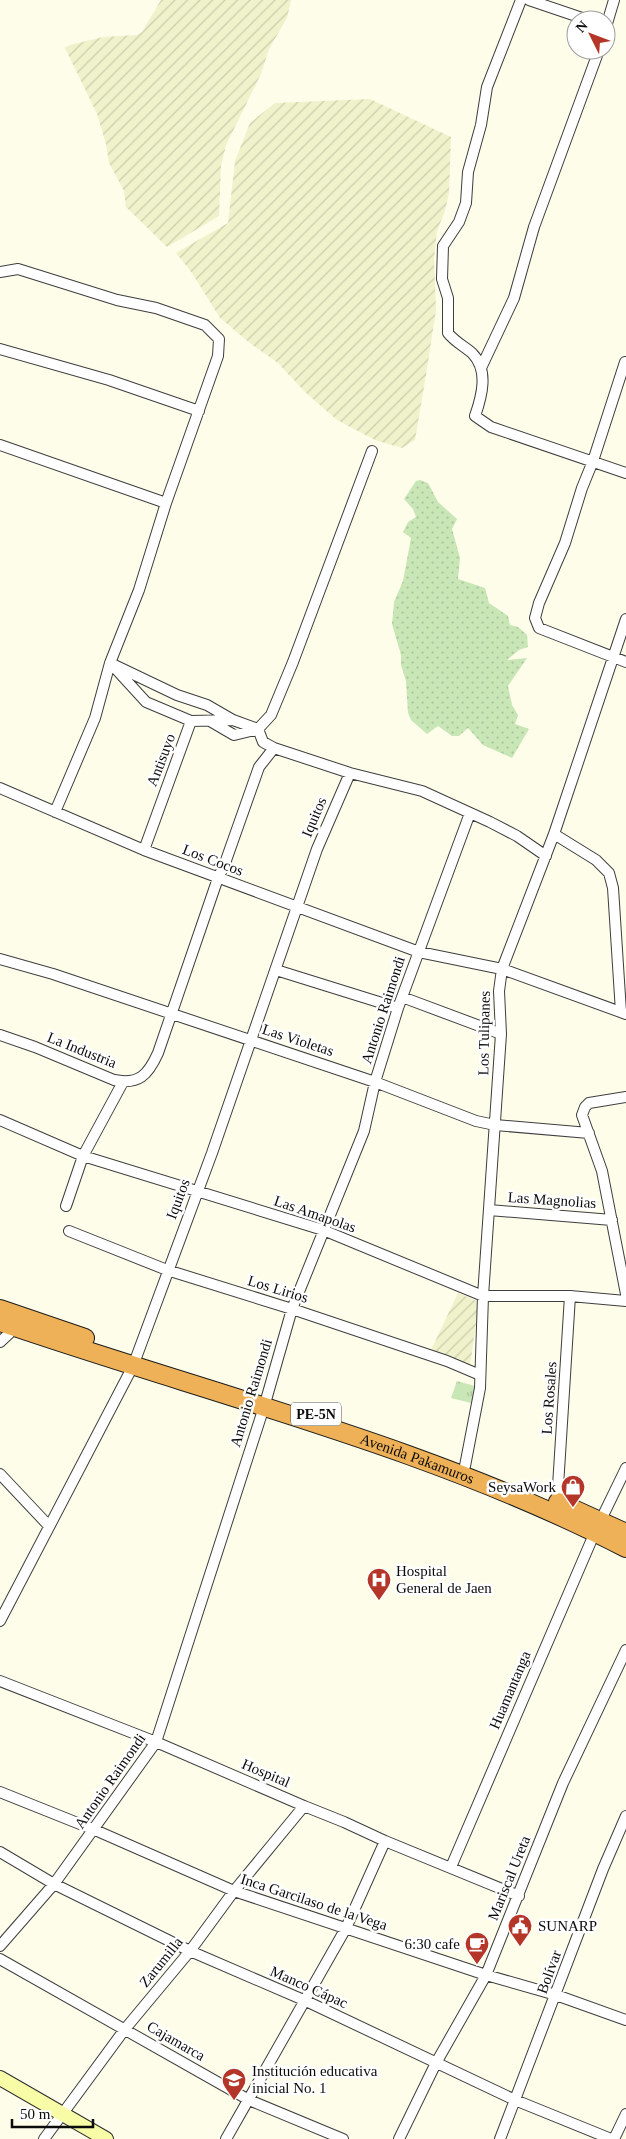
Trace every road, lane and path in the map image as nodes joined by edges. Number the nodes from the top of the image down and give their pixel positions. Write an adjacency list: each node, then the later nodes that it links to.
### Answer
1 (521, 0): 8 (street)
2 (529, 0): 3 (street)
3 (566, 13)
4 (595, 60): 8 (street)
5 (0, 272): 9 (street)
6 (0, 349): 9 (street)
7 (625, 362): 12 (street)
8 (481, 368): 12 (street)
9 (199, 411): 14 (street)
10 (0, 445): 14 (street)
11 (372, 451): 22 (street)
12 (593, 461): 13 (street); 16 (street)
13 (626, 473)
14 (166, 503): 18 (street)
15 (626, 619): 16 (street, Los Tulipanes)
16 (614, 658): 17 (street); 28 (street, Los Tulipanes)
17 (626, 662)
18 (110, 663): 19 (street); 20 (street); 26 (street)
19 (233, 720): 21 (street, Antisuyo); 22 (street)
20 (191, 721): 21 (street, Antisuyo); 29 (street, Antisuyo)
21 (210, 721): 22 (street)
22 (258, 729): 23 (street)
23 (274, 748): 24 (street); 31 (street)
24 (350, 773): 27 (street); 32 (street, Iquitos)
25 (0, 788): 26 (street, Los Cocos)
26 (55, 812): 29 (street, Los Cocos)
27 (470, 814): 30 (street); 33 (street, Antonio Raimondi)
28 (554, 834): 30 (street, Los Tulipanes); 39 (street)
29 (144, 850): 31 (street, Los Cocos)
30 (546, 856): 36 (street, Los Tulipanes)
31 (218, 878): 32 (street, Los Cocos); 40 (street)
32 (296, 907): 33 (street, Los Cocos); 35 (street, Iquitos)
33 (419, 952): 36 (street, Los Cocos); 37 (street, Antonio Raimondi)
34 (0, 959): 40 (street, Las Violetas)
35 (276, 970): 38 (street); 43 (street, Iquitos)
36 (502, 970): 39 (street); 41 (street, Los Tulipanes)
37 (402, 997): 38 (street, Antonio Raimondi); 41 (street)
38 (398, 1008): 45 (street, Antonio Raimondi)
39 (623, 1013)
40 (172, 1014): 43 (street, Las Violetas); 44 (street, La Industria)
41 (501, 1034): 48 (street, Los Tulipanes)
42 (0, 1035): 44 (street, La Industria)
43 (250, 1040): 45 (street, Las Violetas); 51 (street, Iquitos)
44 (123, 1082): 50 (street)
45 (375, 1082): 48 (street, Las Violetas); 55 (street, Antonio Raimondi)
46 (626, 1097): 49 (street)
47 (0, 1120): 50 (street, Las Amapolas)
48 (495, 1125): 49 (street, Las Violetas); 53 (street, Los Tulipanes)
49 (589, 1133): 54 (street)
50 (83, 1156): 51 (street, Las Amapolas); 52 (street)
51 (197, 1192): 55 (street, Las Amapolas); 57 (street, Iquitos)
52 (66, 1206)
53 (489, 1210): 54 (street, Las Magnolias); 59 (street, Los Tulipanes)
54 (612, 1220): 58 (street)
55 (323, 1230): 59 (street, Las Amapolas); 63 (street, Antonio Raimondi)
56 (69, 1231): 57 (street, Los Lirios)
57 (167, 1270): 63 (street, Los Lirios); 66 (street, Iquitos)
58 (626, 1294)
59 (483, 1296): 60 (street, Las Amapolas); 67 (street, Los Tulipanes)
60 (570, 1296): 61 (street, Las Amapolas); 72 (street, Los Rosales)
61 (626, 1301)
62 (0, 1309): 66 (highway, Avenida Pakamuros / PE-5N)
63 (292, 1309): 67 (street, Los Lirios); 68 (street, Antonio Raimondi)
64 (8, 1325): 65 (street); 66 (highway, Avenida Pakamuros / PE-5N)
65 (0, 1342)
66 (135, 1360): 68 (highway, Avenida Pakamuros / PE-5N); 73 (street, Iquitos)
67 (480, 1375): 69 (street, Los Tulipanes)
68 (265, 1402): 69 (highway, Avenida Pakamuros / PE-5N); 74 (highway, Avenida Pakamuros / PE-5N); 80 (street, Antonio Raimondi)
69 (465, 1466): 72 (highway, Avenida Pakamuros / PE-5N)
70 (626, 1468): 74 (street, Huamantanga)
71 (0, 1474): 73 (street)
72 (557, 1502): 74 (highway, Avenida Pakamuros / PE-5N)
73 (48, 1526): 77 (street, Iquitos)
74 (598, 1526): 75 (highway, Avenida Pakamuros / PE-5N); 76 (highway, Avenida Pakamuros / PE-5N); 87 (street, Huamantanga)
75 (626, 1533)
76 (626, 1548)
77 (0, 1622)
78 (626, 1650): 90 (street, Mariscal Ureta)
79 (0, 1680): 80 (street, Hospital)
80 (156, 1742): 82 (street, Hospital); 84 (street, Antonio Raimondi)
81 (0, 1792): 84 (street, Inca Garcilaso de la Vega)
82 (304, 1806): 85 (street, Hospital); 89 (street, Zarumilla)
83 (626, 1816): 96 (street, Bolívar)
84 (95, 1830): 88 (street, Antonio Raimondi); 89 (street, Inca Garcilaso de la Vega)
85 (385, 1841): 87 (street, Hospital); 91 (street)
86 (0, 1852): 88 (street, Manco Cápac)
87 (451, 1867): 90 (street, Hospital)
88 (54, 1884): 92 (street, Antonio Raimondi); 93 (street, Manco Cápac)
89 (234, 1891): 91 (street, Inca Garcilaso de la Vega); 93 (street, Zarumilla)
90 (518, 1896): 95 (street, Mariscal Ureta)
91 (346, 1928): 95 (street, Inca Garcilaso de la Vega); 97 (street)
92 (0, 1946)
93 (190, 1950): 97 (street, Manco Cápac); 99 (street, Zarumilla)
94 (0, 1959): 99 (street, Cajamarca)
95 (486, 1975): 96 (street, Inca Garcilaso de la Vega); 100 (street, Mariscal Ureta)
96 (556, 1995): 98 (street, Inca Garcilaso de la Vega); 103 (street, Bolívar)
97 (306, 2001): 100 (street, Manco Cápac); 102 (street)
98 (626, 2020)
99 (126, 2030): 102 (street, Cajamarca); 104 (street, Zarumilla)
100 (436, 2063): 103 (street, Manco Cápac); 110 (street, Mariscal Ureta)
101 (0, 2078): 104 (street)
102 (249, 2100): 108 (street); 109 (street, Cajamarca)
103 (515, 2100): 111 (street, Bolívar); 112 (street, Manco Cápac)
104 (62, 2114): 106 (street, Zarumilla); 107 (street)
105 (626, 2114): 112 (street)
106 (44, 2139)
107 (106, 2139)
108 (226, 2139)
109 (343, 2139)
110 (399, 2139)
111 (500, 2139)
112 (612, 2139)

